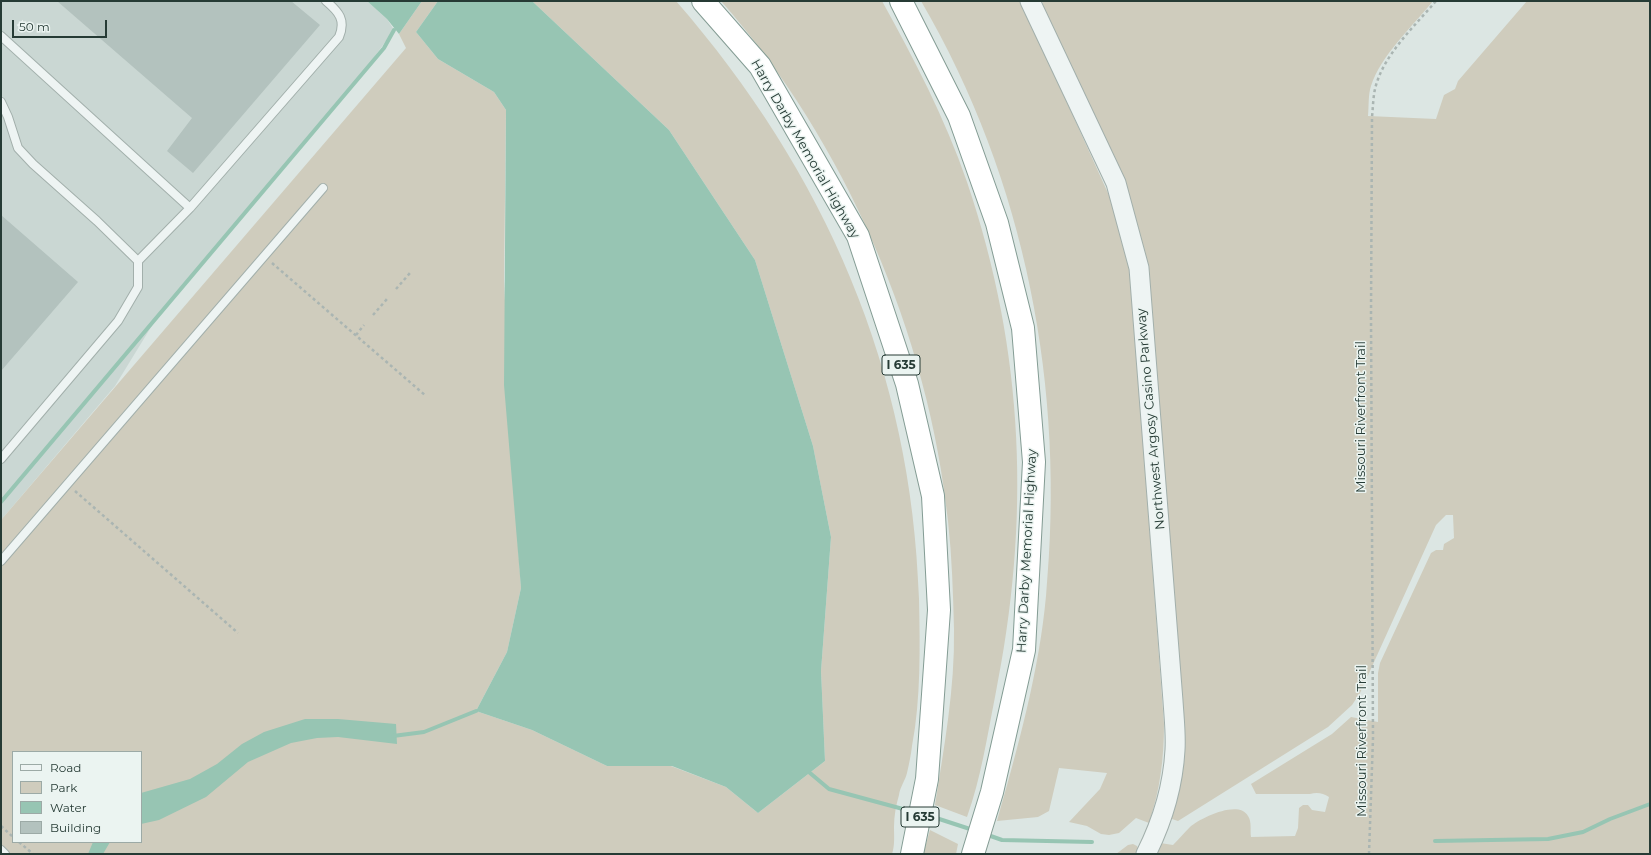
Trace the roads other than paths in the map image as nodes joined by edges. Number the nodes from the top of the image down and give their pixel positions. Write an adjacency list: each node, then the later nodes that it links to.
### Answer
1 (326, 1): 8 (lane)
2 (703, 1): 14 (highway, Harry Darby Memorial Highway / I 635)
3 (901, 1): 15 (highway, Harry Darby Memorial Highway)
4 (1030, 1): 16 (street, Northwest Argosy Casino Parkway)
5 (1, 36): 8 (lane)
6 (1, 102): 9 (lane)
7 (323, 188): 11 (lane)
8 (190, 208): 9 (lane)
9 (138, 261): 10 (lane)
10 (1, 459)
11 (1, 561)
12 (1, 850): 13 (lane)
13 (5, 854)
14 (912, 854)
15 (973, 854)
16 (1146, 854)

